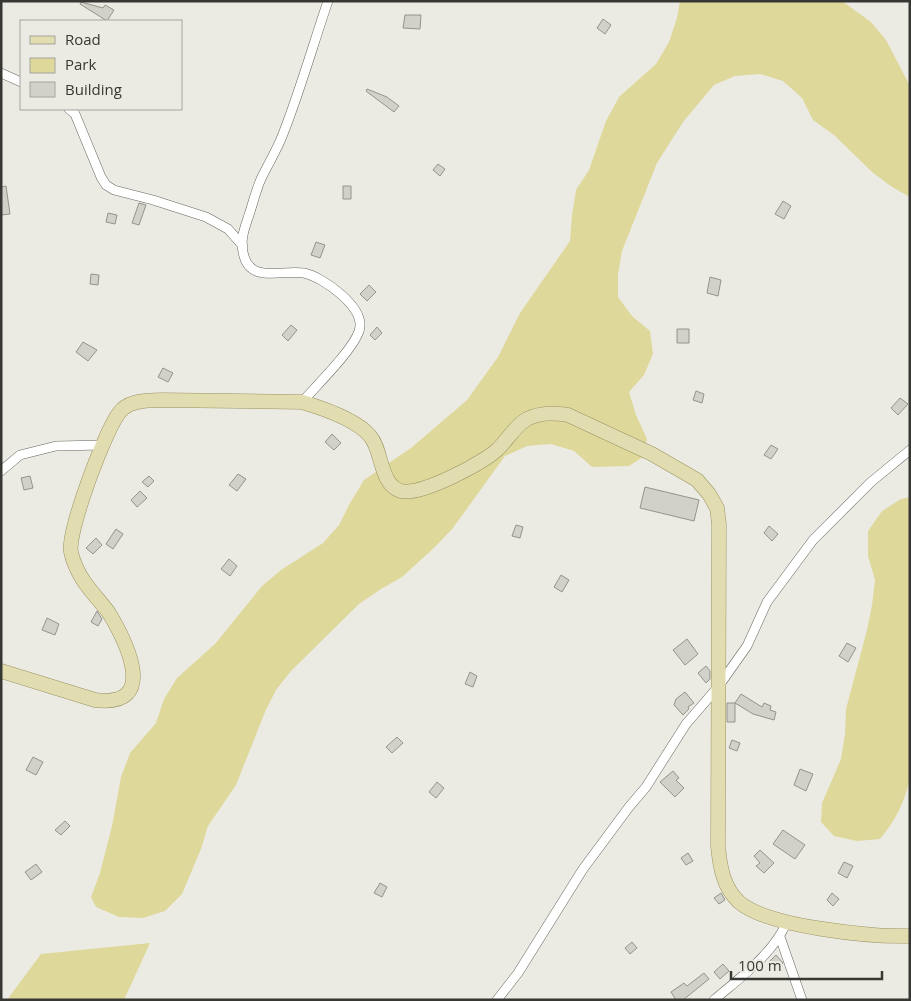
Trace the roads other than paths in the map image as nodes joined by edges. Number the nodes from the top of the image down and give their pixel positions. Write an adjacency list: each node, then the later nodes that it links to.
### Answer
1 (328, 1): 5 (street)
2 (1, 73): 3 (street)
3 (20, 82)
4 (70, 110): 5 (street)
5 (243, 246): 6 (street)
6 (302, 402): 7 (main road); 11 (main road)
7 (103, 445): 9 (street); 10 (main road)
8 (910, 450): 11 (street)
9 (1, 471)
10 (1, 671)
11 (718, 688): 12 (main road); 15 (street)
12 (787, 922): 13 (main road); 14 (street)
13 (910, 936)
14 (780, 937): 16 (street); 17 (street)
15 (497, 1000)
16 (714, 1000)
17 (802, 1000)

